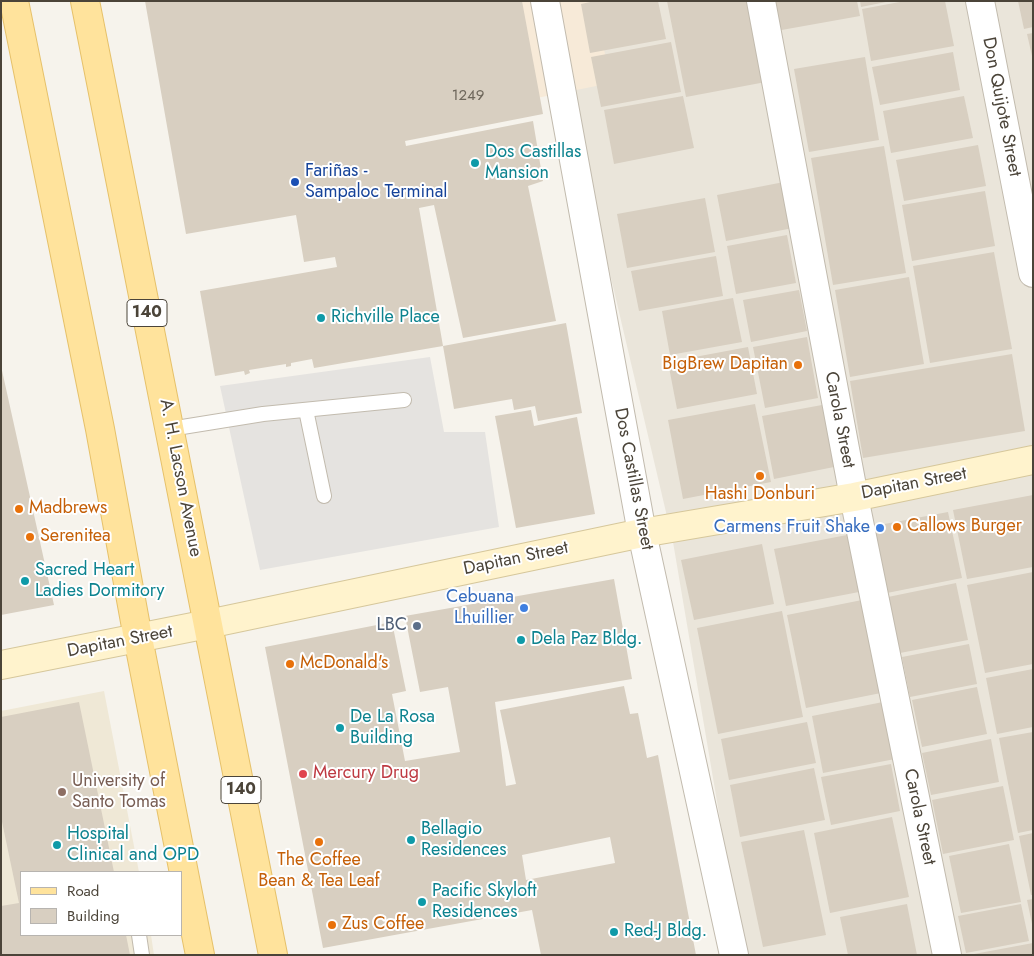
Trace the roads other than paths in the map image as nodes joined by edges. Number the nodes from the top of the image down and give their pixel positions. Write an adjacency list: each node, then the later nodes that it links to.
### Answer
1 (14, 1): 15 (main road)
2 (85, 1): 9 (main road, A. H. Lacson Avenue / 140)
3 (545, 1): 13 (street, Dos Castillas Street)
4 (762, 1): 12 (street, Carola Street)
5 (980, 1): 6 (street, Don Quijote Street)
6 (1033, 273)
7 (404, 400): 8 (lane)
8 (306, 410): 9 (lane); 11 (lane)
9 (170, 429): 14 (main road, A. H. Lacson Avenue / 140)
10 (1033, 460): 12 (street, Dapitan Street)
11 (324, 496)
12 (854, 497): 13 (street, Dapitan Street); 23 (street, Carola Street)
13 (642, 532): 14 (street, Dapitan Street); 22 (street, Dos Castillas Street)
14 (208, 624): 15 (street, Dapitan Street); 21 (main road, A. H. Lacson Avenue / 140)
15 (138, 638): 16 (street, Dapitan Street); 17 (main road)
16 (1, 665)
17 (183, 873): 20 (main road)
18 (139, 936): 19 (lane)
19 (142, 955)
20 (200, 955)
21 (273, 955)
22 (734, 955)
23 (947, 955)

